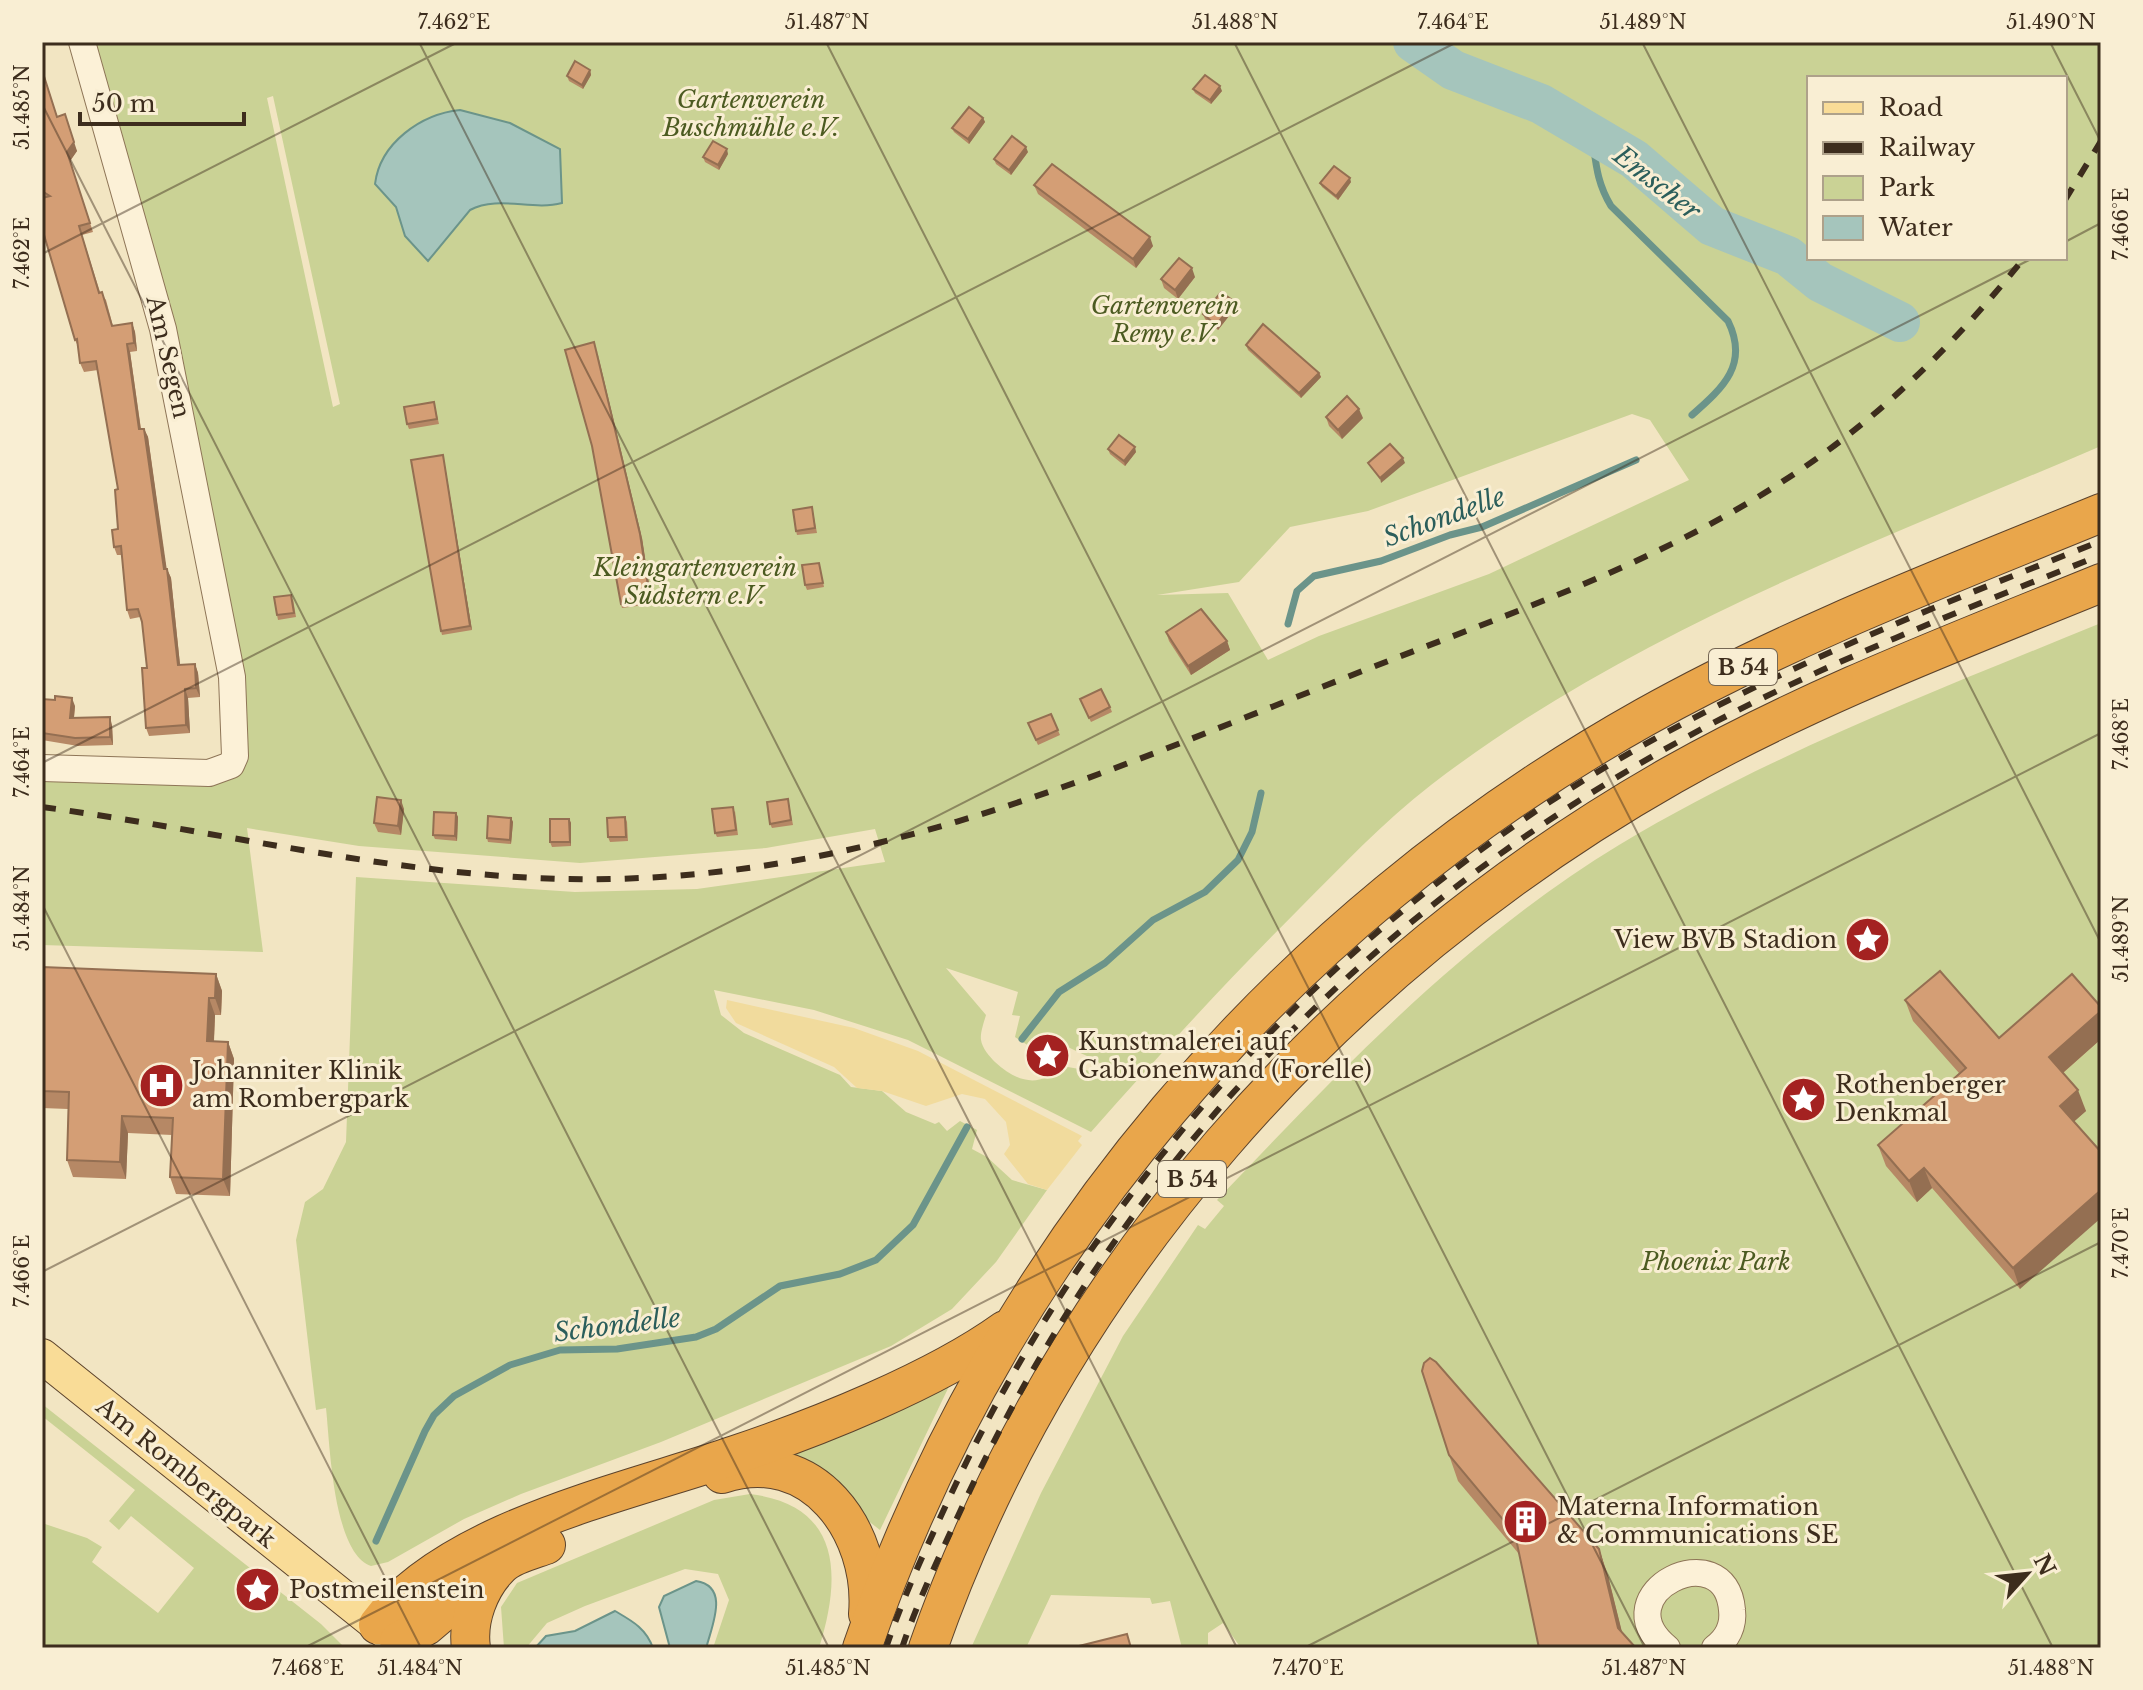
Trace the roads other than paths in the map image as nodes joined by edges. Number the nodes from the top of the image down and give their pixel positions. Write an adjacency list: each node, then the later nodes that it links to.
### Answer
1 (82, 42): 4 (street, Am Segen)
2 (2101, 513): 5 (highway, B 54)
3 (2101, 583): 12 (highway, B 54)
4 (42, 768)
5 (1013, 1323): 8 (highway); 9 (highway, B 54)
6 (42, 1356): 8 (main road, Am Rombergpark)
7 (501, 1565): 8 (highway); 9 (highway); 11 (highway)
8 (395, 1638)
9 (864, 1644)
10 (1718, 1647): 13 (street)
11 (471, 1648)
12 (928, 1648)
13 (1667, 1648)

